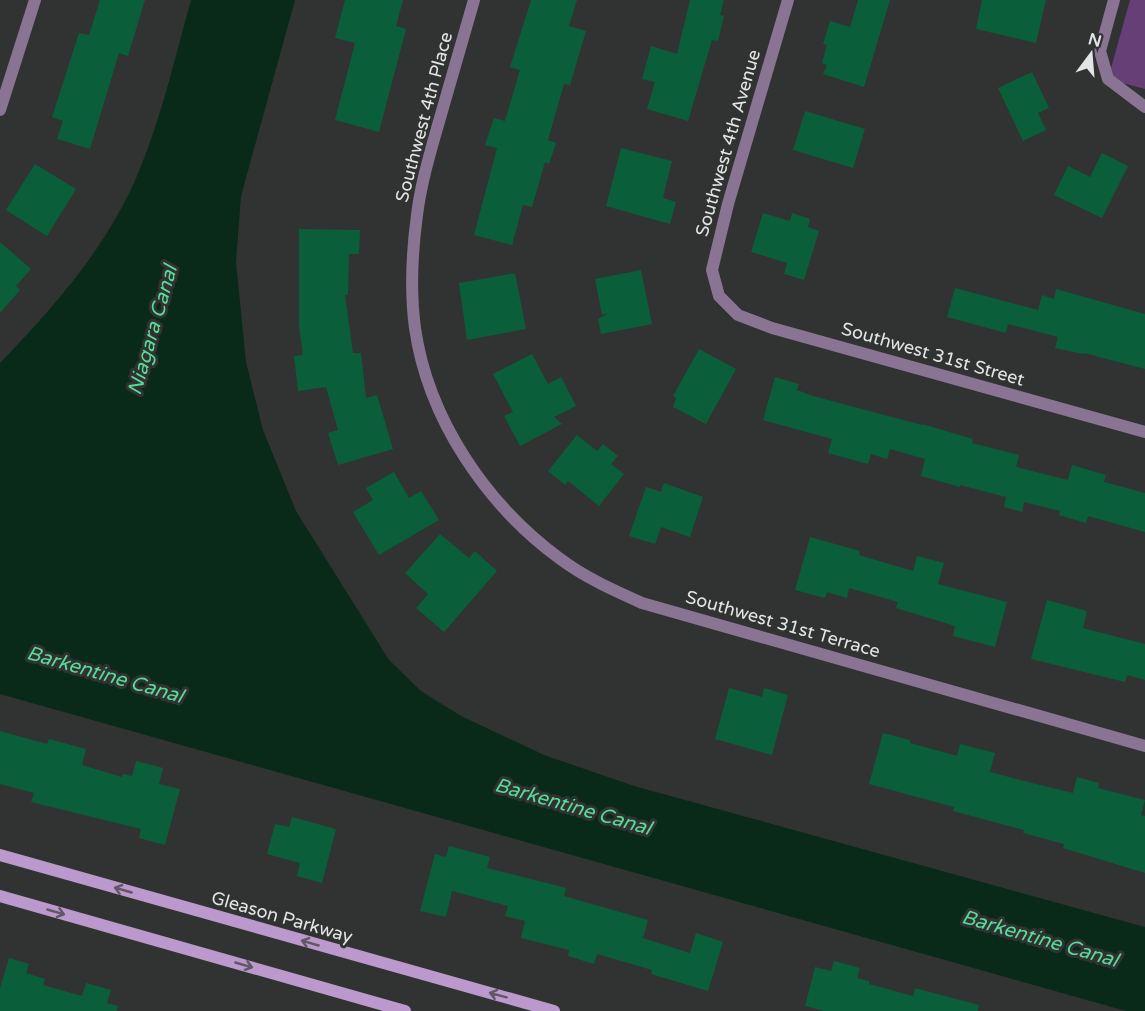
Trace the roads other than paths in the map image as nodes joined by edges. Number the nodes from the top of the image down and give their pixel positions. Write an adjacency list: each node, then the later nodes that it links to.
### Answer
1 (34, 0): 6 (street)
2 (474, 0): 9 (street, Southwest 4th Place)
3 (788, 0): 7 (street, Southwest 4th Avenue)
4 (1114, 0): 5 (street)
5 (1145, 107)
6 (0, 110)
7 (719, 296): 8 (street, Southwest 31st Street)
8 (1145, 432)
9 (461, 452): 10 (street, Southwest 31st Terrace)
10 (1145, 746)
11 (0, 855): 14 (main road, Gleason Parkway, one-way to 11)
12 (0, 896): 13 (main road, one-way to 13)
13 (405, 1011)
14 (554, 1011)

